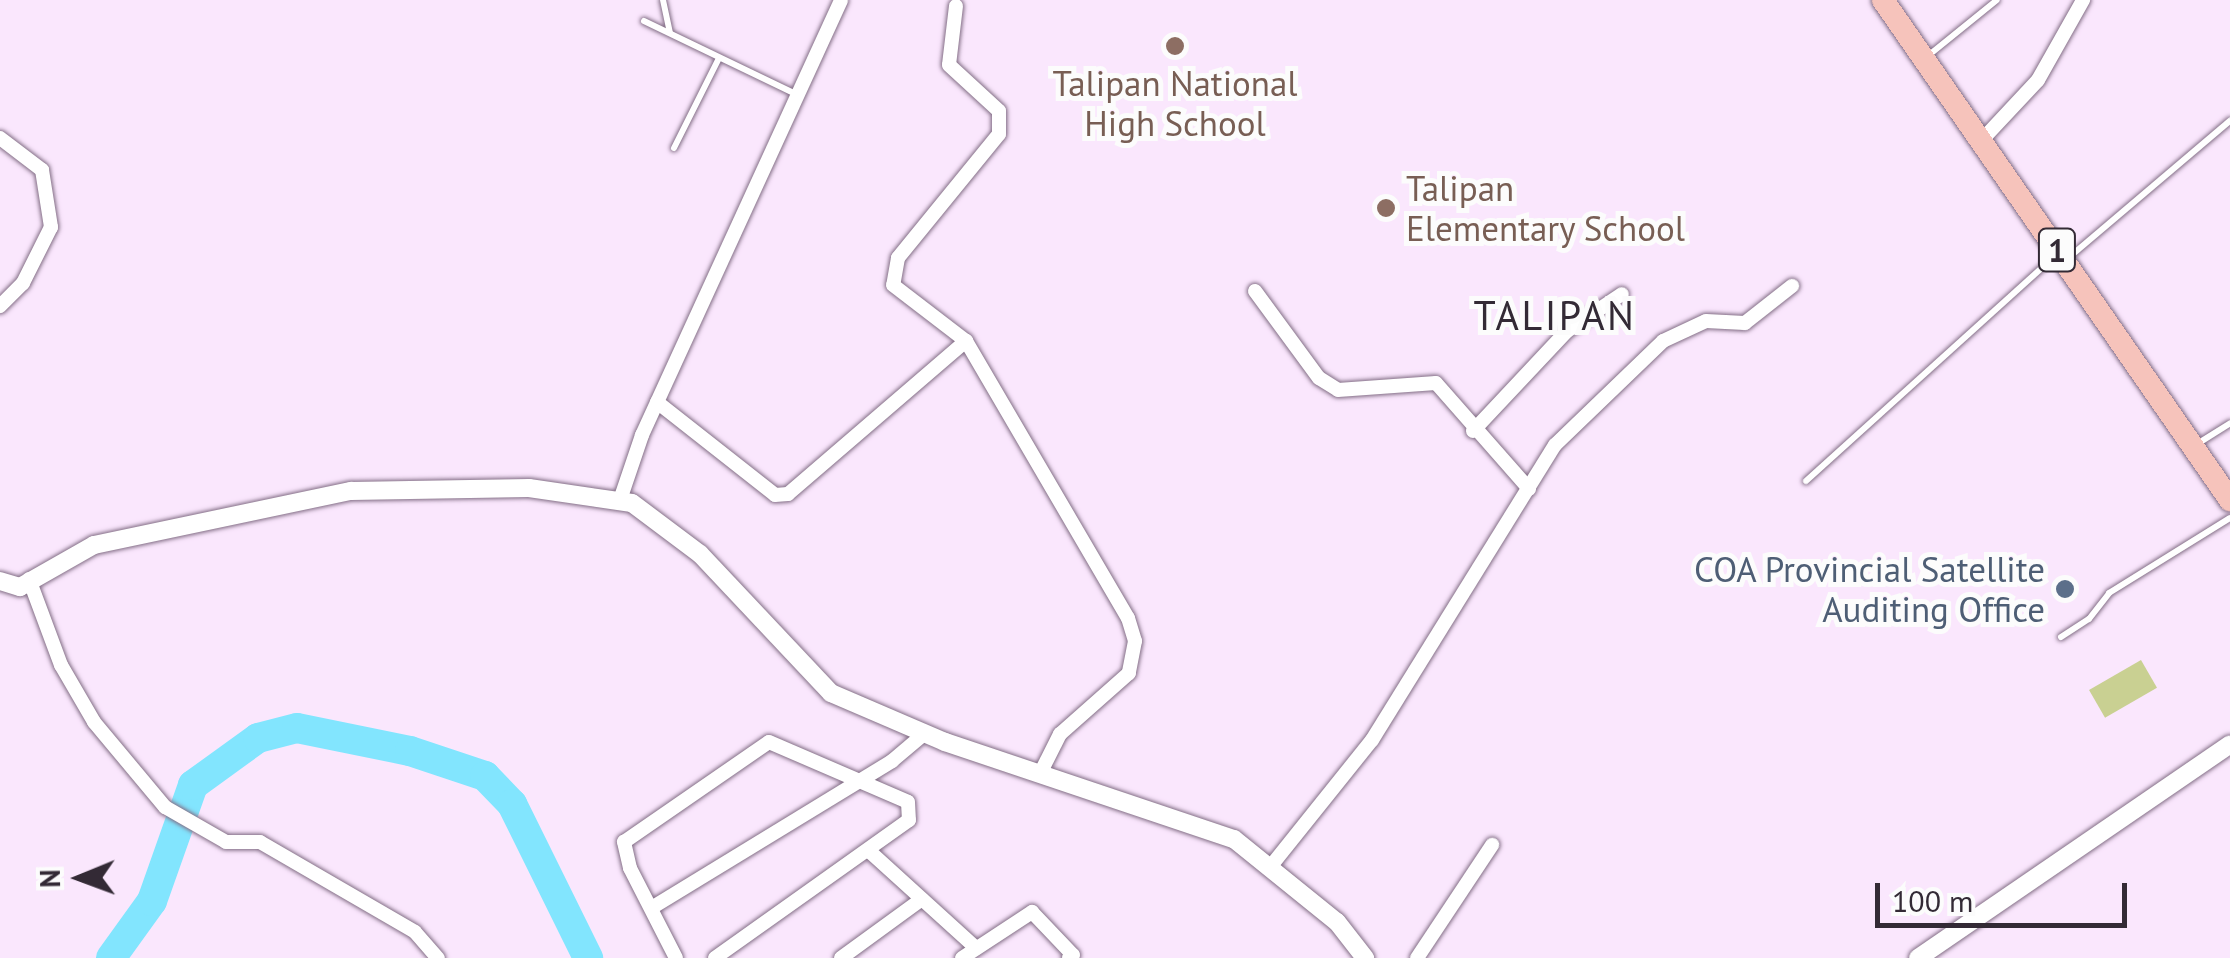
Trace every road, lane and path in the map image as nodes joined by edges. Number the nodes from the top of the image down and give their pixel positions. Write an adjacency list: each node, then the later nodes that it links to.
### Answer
1 (664, 0): 8 (lane)
2 (841, 0): 11 (street)
3 (1997, 0): 10 (lane)
4 (2083, 0): 14 (street)
5 (1886, 1): 10 (highway, 1)
6 (956, 6): 21 (street)
7 (644, 21): 8 (lane)
8 (671, 33): 9 (lane)
9 (719, 58): 11 (lane); 15 (lane)
10 (1924, 58): 14 (highway, 1)
11 (798, 95): 22 (street)
12 (2230, 120): 16 (lane)
13 (0, 138): 20 (street)
14 (1981, 140): 16 (highway, 1)
15 (674, 148)
16 (2062, 258): 25 (highway, 1); 26 (lane)
17 (1792, 286): 27 (street)
18 (1255, 291): 24 (street)
19 (1622, 294): 24 (street)
20 (0, 306)
21 (966, 340): 22 (street); 36 (street)
22 (657, 402): 28 (street)
23 (2230, 423): 25 (lane)
24 (1473, 431): 27 (street)
25 (2192, 447): 29 (highway, 1)
26 (1806, 481)
27 (1529, 489): 40 (street)
28 (620, 500): 31 (street); 34 (street)
29 (2230, 500)
30 (2230, 518): 33 (lane)
31 (29, 580): 32 (street); 45 (street)
32 (0, 581)
33 (2060, 637)
34 (924, 734): 36 (street); 37 (street)
35 (2230, 744): 44 (street)
36 (1040, 774): 40 (street)
37 (855, 778): 39 (street); 42 (street); 42 (street)
38 (1492, 845): 52 (street)
39 (868, 850): 41 (street); 47 (street)
40 (1271, 866): 51 (street)
41 (922, 899): 43 (street); 48 (street)
42 (653, 907): 46 (street)
43 (976, 948): 49 (street); 50 (street)
44 (1938, 953): 53 (street)
45 (438, 958)
46 (676, 958)
47 (715, 958)
48 (842, 958)
49 (962, 958)
50 (1069, 958)
51 (1365, 958)
52 (1417, 958)
53 (1918, 958)

